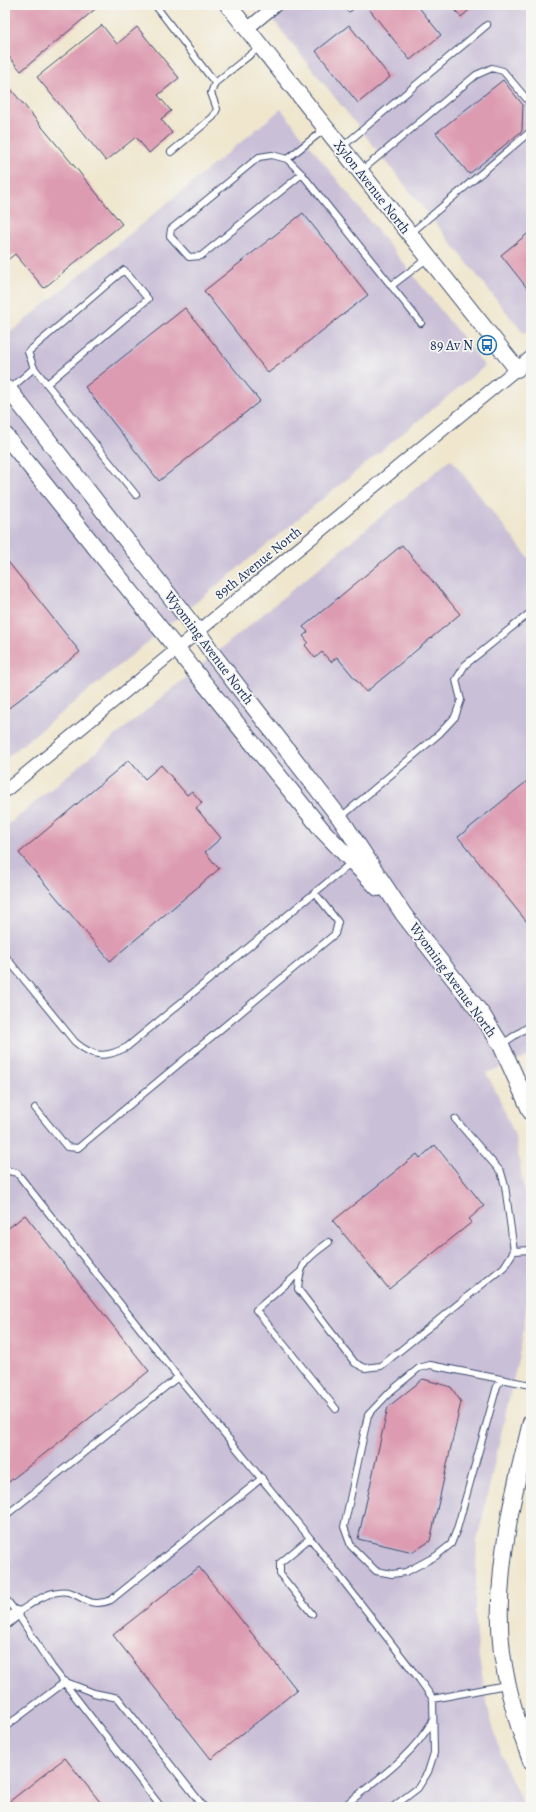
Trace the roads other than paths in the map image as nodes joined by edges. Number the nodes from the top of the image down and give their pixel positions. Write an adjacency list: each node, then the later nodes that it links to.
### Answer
1 (155, 5): 7 (lane)
2 (228, 5): 5 (street, Xylon Avenue North)
3 (276, 5): 5 (street)
4 (487, 25): 11 (lane)
5 (247, 29): 6 (street, Xylon Avenue North)
6 (261, 46): 7 (lane); 9 (street, Xylon Avenue North)
7 (215, 83): 12 (lane)
8 (531, 104): 14 (lane)
9 (326, 128): 11 (street, Xylon Avenue North); 13 (lane)
10 (531, 131): 16 (lane)
11 (341, 148): 14 (street, Xylon Avenue North)
12 (171, 152)
13 (287, 159): 15 (lane); 15 (lane)
14 (360, 172): 16 (street, Xylon Avenue North)
15 (302, 174): 18 (lane)
16 (410, 234): 17 (street, Xylon Avenue North)
17 (429, 258): 18 (lane); 22 (street, Xylon Avenue North)
18 (391, 286): 19 (lane)
19 (421, 323)
20 (531, 357): 22 (street, 89th Avenue North)
21 (34, 368): 23 (lane); 23 (lane); 24 (lane)
22 (517, 369): 28 (street, 89th Avenue North)
23 (47, 384): 26 (lane)
24 (7, 389): 28 (street, Wyoming Avenue North)
25 (5, 435): 29 (street, Wyoming Avenue North)
26 (136, 495)
27 (531, 612): 31 (lane)
28 (198, 632): 29 (street, 89th Avenue North); 31 (street, Wyoming Avenue North)
29 (177, 649): 30 (street, 89th Avenue North); 32 (street, Wyoming Avenue North)
30 (5, 791)
31 (340, 818): 34 (street, Wyoming Avenue North)
32 (352, 862): 33 (lane); 34 (street, Wyoming Avenue North)
33 (315, 893): 35 (lane); 38 (lane)
34 (404, 914): 37 (street, Wyoming Avenue North)
35 (5, 956)
36 (531, 1025): 37 (lane)
37 (501, 1045): 39 (street, Wyoming Avenue North)
38 (35, 1108)
39 (531, 1112)
40 (455, 1119): 44 (lane)
41 (5, 1170): 46 (lane)
42 (330, 1242): 45 (lane)
43 (531, 1250): 44 (lane)
44 (514, 1251): 45 (lane)
45 (300, 1273): 49 (lane)
46 (178, 1377): 51 (lane); 52 (lane)
47 (502, 1379): 47 (lane); 48 (lane)
48 (531, 1385)
49 (336, 1409)
50 (530, 1433): 59 (street)
51 (262, 1478): 53 (lane); 55 (lane)
52 (5, 1516)
53 (310, 1538): 56 (lane); 60 (lane)
54 (5, 1598): 55 (lane)
55 (17, 1613): 57 (street); 58 (lane)
56 (312, 1614)
57 (5, 1623)
58 (64, 1682): 62 (lane); 64 (lane); 65 (lane)
59 (508, 1684): 60 (lane); 63 (street)
60 (433, 1699): 61 (lane)
61 (433, 1720): 66 (lane); 67 (lane)
62 (5, 1727)
63 (531, 1761)
64 (161, 1807)
65 (204, 1807)
66 (343, 1807)
67 (393, 1807)

